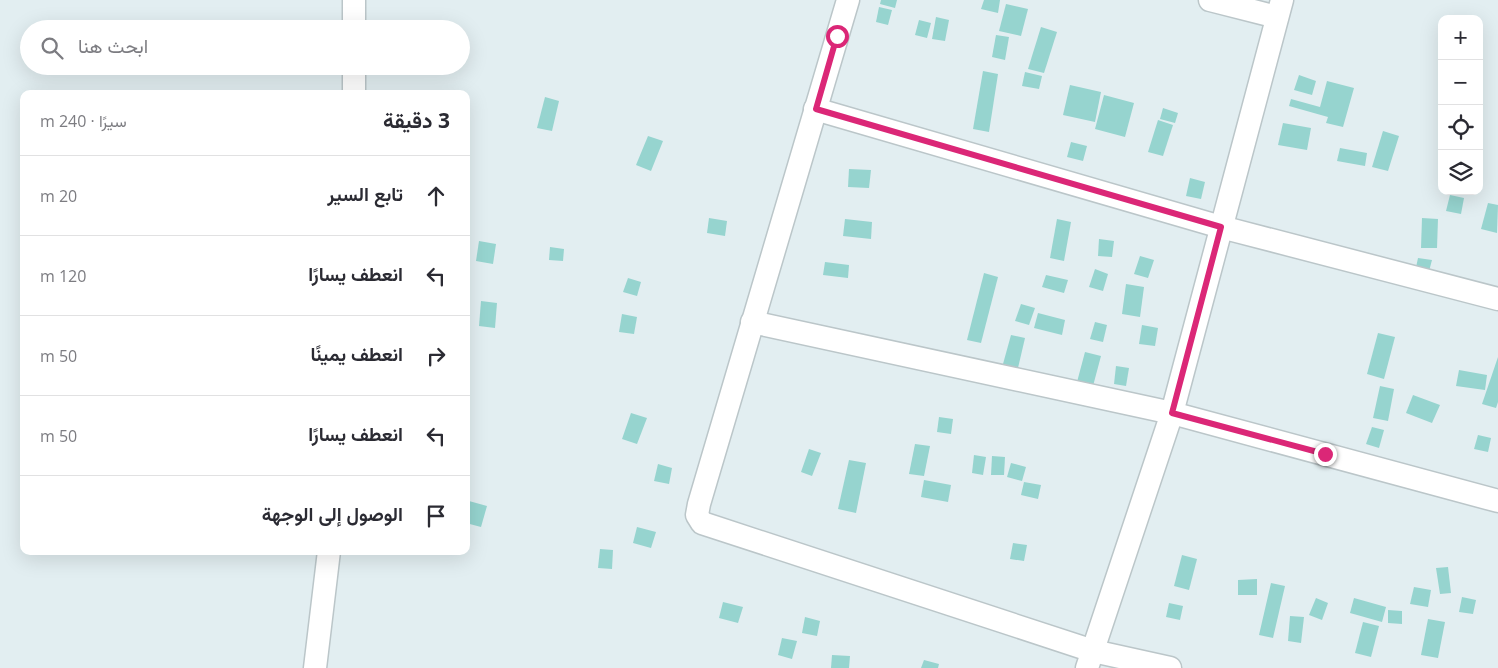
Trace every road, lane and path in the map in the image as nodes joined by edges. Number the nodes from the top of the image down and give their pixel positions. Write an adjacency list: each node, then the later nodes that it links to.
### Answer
1 (354, 0): 5 (street)
2 (848, 0): 8 (street)
3 (1210, 0): 4 (street)
4 (1279, 8): 9 (street)
5 (354, 20)
6 (354, 75): 7 (street)
7 (354, 90)
8 (816, 109): 9 (street); 11 (street)
9 (1221, 227): 10 (street); 12 (street)
10 (1498, 299)
11 (752, 322): 12 (street); 15 (street)
12 (1172, 413): 13 (street); 15 (street)
13 (1498, 501)
14 (329, 555): 16 (street)
15 (1090, 659): 17 (street)
16 (316, 668)
17 (1170, 668)

